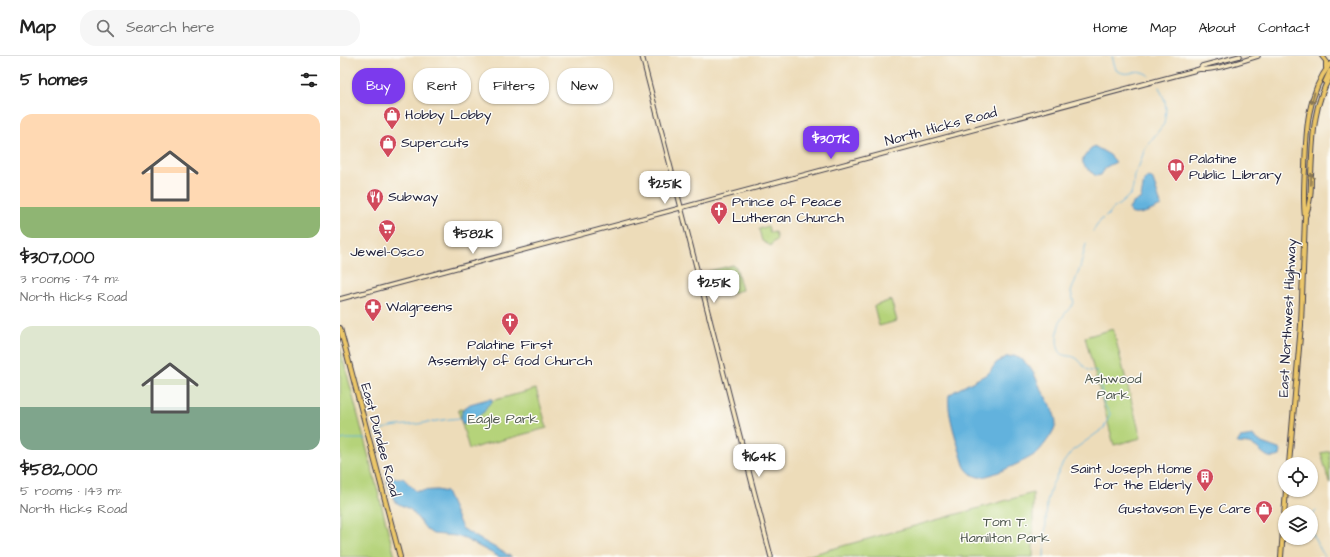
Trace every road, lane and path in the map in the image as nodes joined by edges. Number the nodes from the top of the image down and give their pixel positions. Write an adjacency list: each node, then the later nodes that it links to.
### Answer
1 (642, 56): 10 (main road)
2 (1240, 56): 6 (main road, North Hicks Road)
3 (1258, 56): 6 (main road, North Hicks Road)
4 (1322, 56): 7 (main road)
5 (1330, 64): 7 (main road, East Northwest Highway)
6 (1200, 69): 10 (main road, North Hicks Road)
7 (1328, 71): 9 (main road); 11 (main road, East Northwest Highway, one-way to 11)
8 (1330, 77): 9 (main road, East Northwest Highway)
9 (1325, 86): 11 (main road, East Northwest Highway, one-way to 9)
10 (681, 208): 12 (main road, North Hicks Road); 17 (main road)
11 (1305, 217): 14 (main road, East Northwest Highway)
12 (340, 298)
13 (340, 328): 16 (main road, East Dundee Road)
14 (1290, 457)
15 (1285, 497): 18 (main road)
16 (400, 557)
17 (771, 557)
18 (1281, 557)

